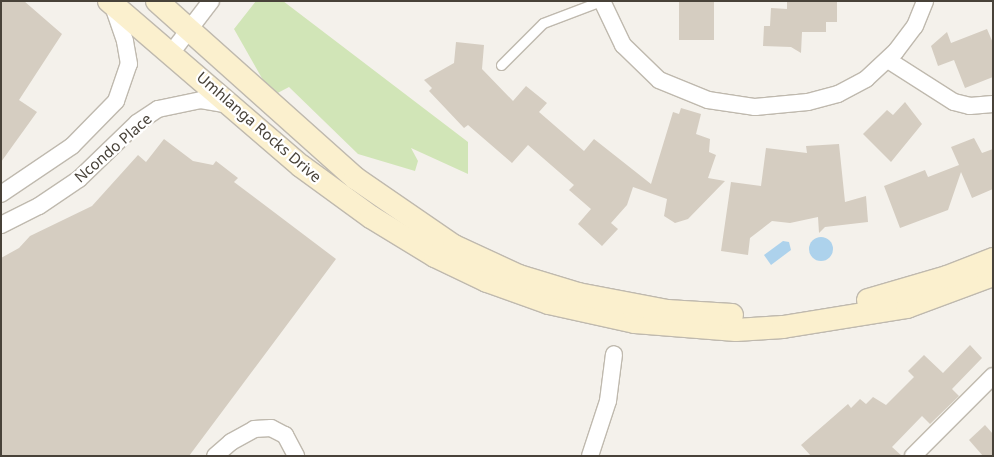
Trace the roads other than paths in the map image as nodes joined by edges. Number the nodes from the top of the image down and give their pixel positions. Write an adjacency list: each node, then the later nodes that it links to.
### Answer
1 (157, 1): 6 (main road, Umhlanga Rocks Drive)
2 (211, 1): 6 (street)
3 (602, 1): 8 (street); 9 (lane)
4 (925, 1): 8 (street)
5 (111, 2): 7 (main road, Umhlanga Rocks Drive); 12 (street, Ncondo Place)
6 (190, 29): 7 (street); 14 (main road, Umhlanga Rocks Drive)
7 (172, 52): 11 (main road, Umhlanga Rocks Drive)
8 (888, 60): 10 (street)
9 (501, 65)
10 (993, 104)
11 (233, 106): 13 (street, Ncondo Place); 15 (main road, Umhlanga Rocks Drive)
12 (1, 194)
13 (1, 225)
14 (993, 259)
15 (993, 275)
16 (614, 354): 20 (street)
17 (993, 376): 21 (street)
18 (215, 456): 19 (street)
19 (296, 456)
20 (590, 456)
21 (913, 456)

